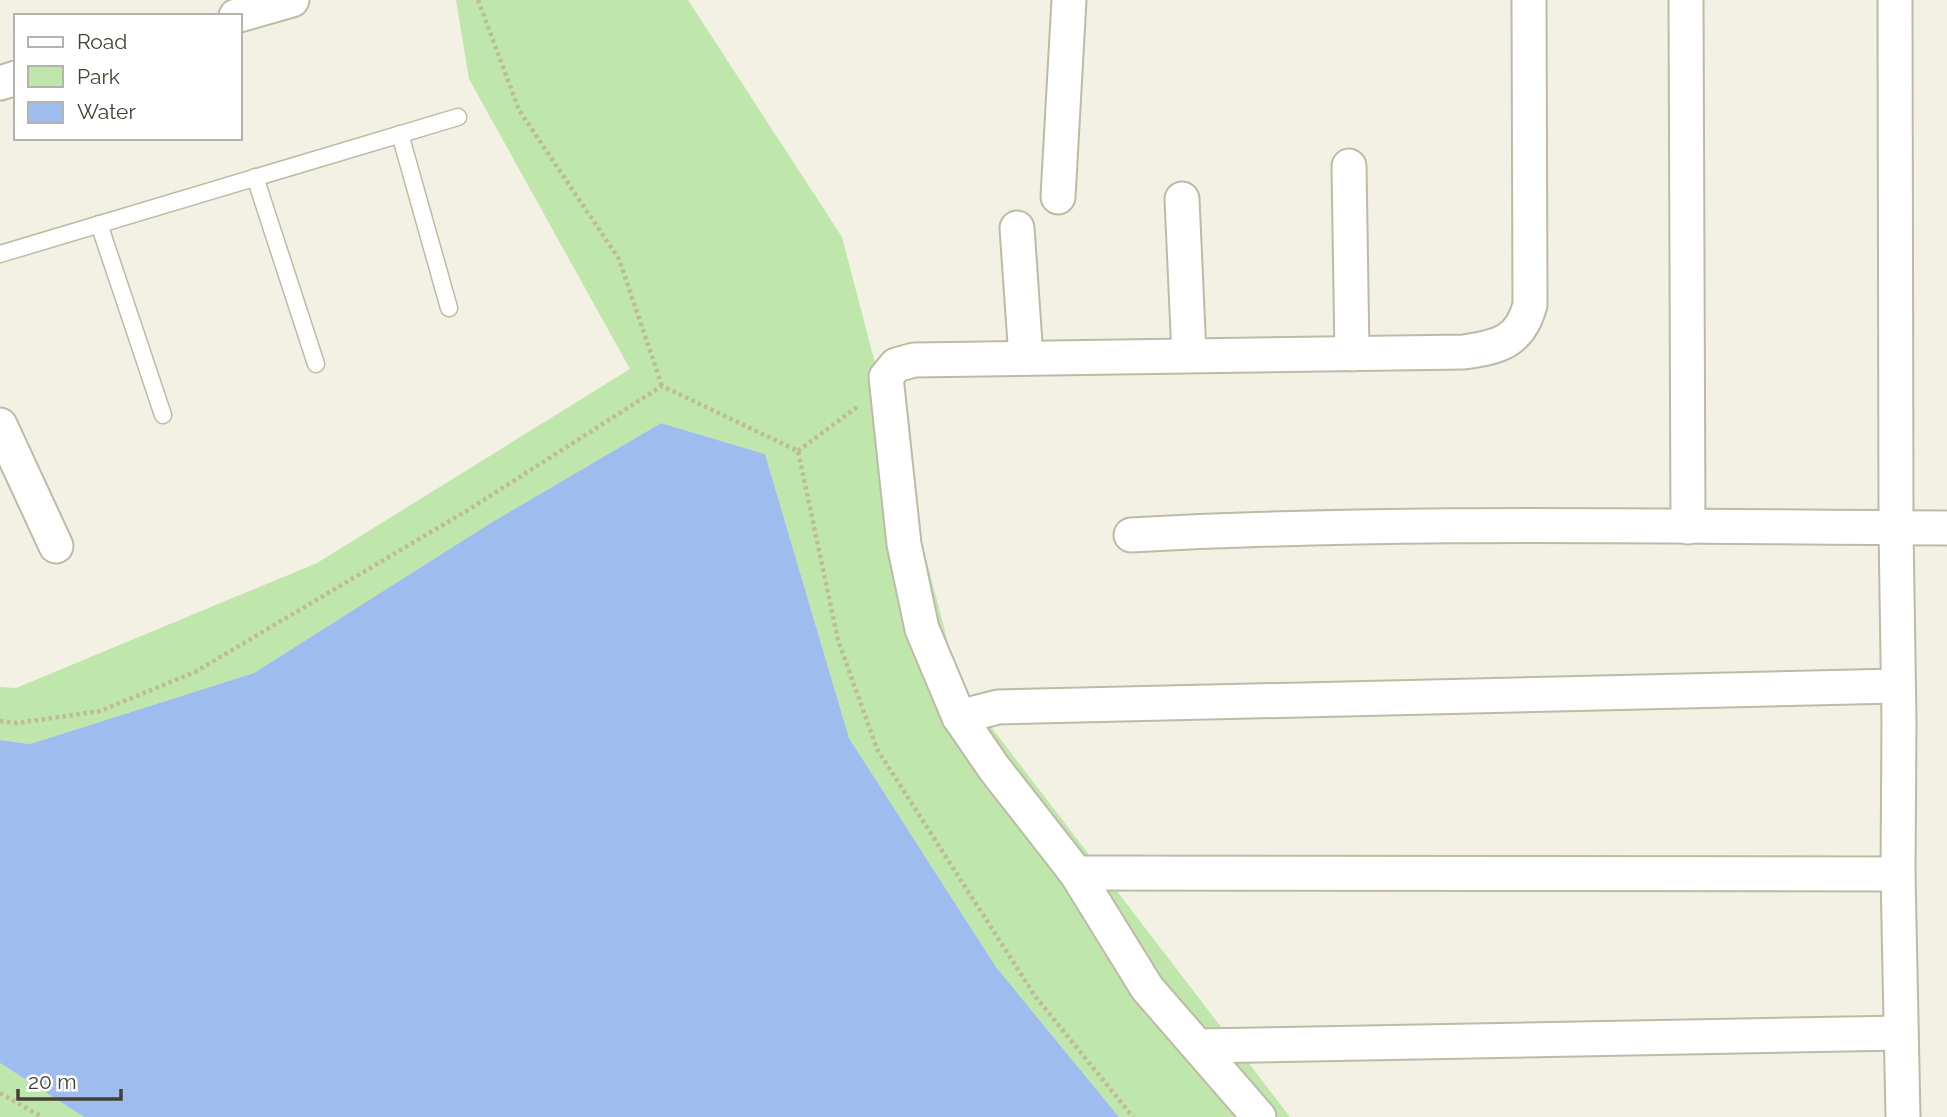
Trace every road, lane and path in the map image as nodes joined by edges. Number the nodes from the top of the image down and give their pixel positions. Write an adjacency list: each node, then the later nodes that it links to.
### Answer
1 (292, 0): 7 (street)
2 (478, 0): 23 (path)
3 (1069, 0): 12 (street)
4 (1529, 0): 18 (street)
5 (1686, 0): 27 (street)
6 (1895, 0): 28 (street)
7 (242, 14)
8 (458, 117): 9 (lane)
9 (400, 134): 11 (lane); 17 (lane)
10 (1349, 166): 18 (street)
11 (255, 177): 14 (lane); 21 (lane)
12 (1058, 197)
13 (1182, 199): 19 (street)
14 (99, 224): 16 (lane); 24 (lane)
15 (1017, 228): 20 (street)
16 (0, 254)
17 (449, 308)
18 (1352, 354): 19 (street)
19 (1189, 355): 20 (street)
20 (1026, 358): 22 (street)
21 (316, 364)
22 (896, 365): 26 (path); 33 (street)
23 (662, 386): 26 (path); 34 (path)
24 (163, 415)
25 (0, 425): 31 (street)
26 (798, 451): 41 (path)
27 (1688, 527): 28 (street); 30 (street)
28 (1896, 528): 29 (street); 32 (street)
29 (1947, 528)
30 (1131, 534)
31 (56, 546)
32 (1897, 686): 33 (street); 36 (street)
33 (959, 717): 35 (street)
34 (0, 721)
35 (1076, 873): 36 (street); 38 (street)
36 (1898, 874): 37 (street)
37 (1901, 1033): 38 (street); 43 (street)
38 (1198, 1046): 42 (street)
39 (0, 1093): 40 (path)
40 (42, 1117)
41 (1133, 1117)
42 (1259, 1117)
43 (1903, 1117)

